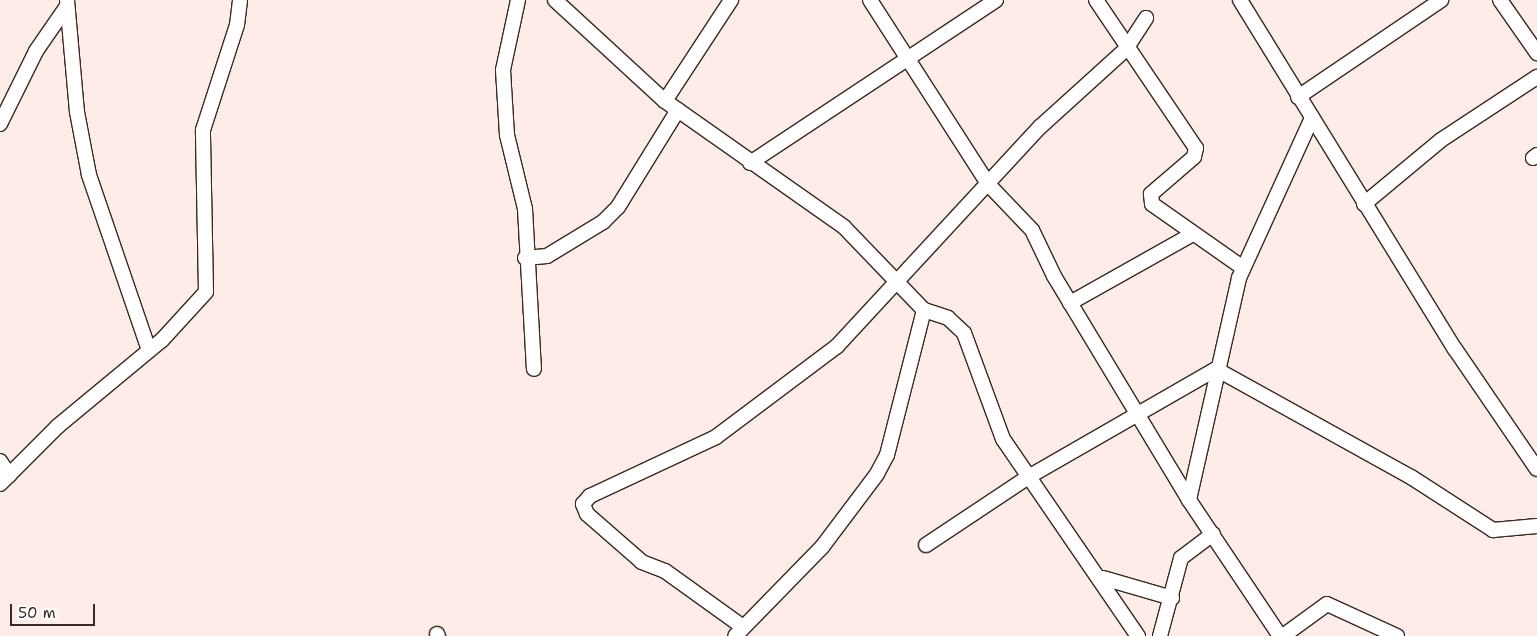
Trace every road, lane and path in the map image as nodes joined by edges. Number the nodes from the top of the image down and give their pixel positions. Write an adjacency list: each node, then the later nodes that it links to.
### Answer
1 (240, 0): 31 (street)
2 (518, 0): 26 (street)
3 (555, 0): 18 (street)
4 (731, 0): 18 (street)
5 (870, 0): 15 (street)
6 (996, 0): 15 (street)
7 (1096, 0): 13 (street)
8 (1241, 0): 17 (street)
9 (1441, 0): 17 (street)
10 (1500, 0): 14 (street)
11 (67, 3): 21 (street); 31 (street)
12 (1146, 18): 13 (street)
13 (1126, 49): 23 (street); 25 (street)
14 (1537, 53)
15 (905, 59): 22 (street); 23 (street)
16 (1537, 77): 24 (street)
17 (1298, 98): 20 (street)
18 (665, 101): 19 (street)
19 (678, 110): 22 (street); 26 (street)
20 (1311, 120): 24 (street); 27 (street)
21 (0, 124)
22 (750, 163): 28 (street)
23 (988, 184): 28 (street); 29 (street)
24 (1364, 204): 36 (street)
25 (1191, 235): 27 (street); 29 (street)
26 (525, 258): 32 (street)
27 (1243, 268): 33 (street)
28 (899, 280): 30 (street); 45 (street)
29 (1070, 303): 34 (street)
30 (924, 310): 37 (street); 45 (street)
31 (150, 350): 38 (street)
32 (534, 369)
33 (1216, 369): 34 (street); 39 (street); 40 (street)
34 (1135, 414): 37 (street); 39 (street)
35 (0, 461): 38 (street)
36 (1537, 469)
37 (1030, 476): 42 (street); 43 (street)
38 (5, 480)
39 (1189, 500): 41 (street)
40 (1537, 526)
41 (1213, 534): 44 (street); 48 (street)
42 (926, 545)
43 (1103, 578): 44 (street); 46 (street)
44 (1172, 598): 47 (street)
45 (739, 631)
46 (1138, 636)
47 (1160, 636)
48 (1281, 636): 49 (street)
49 (1397, 636)

